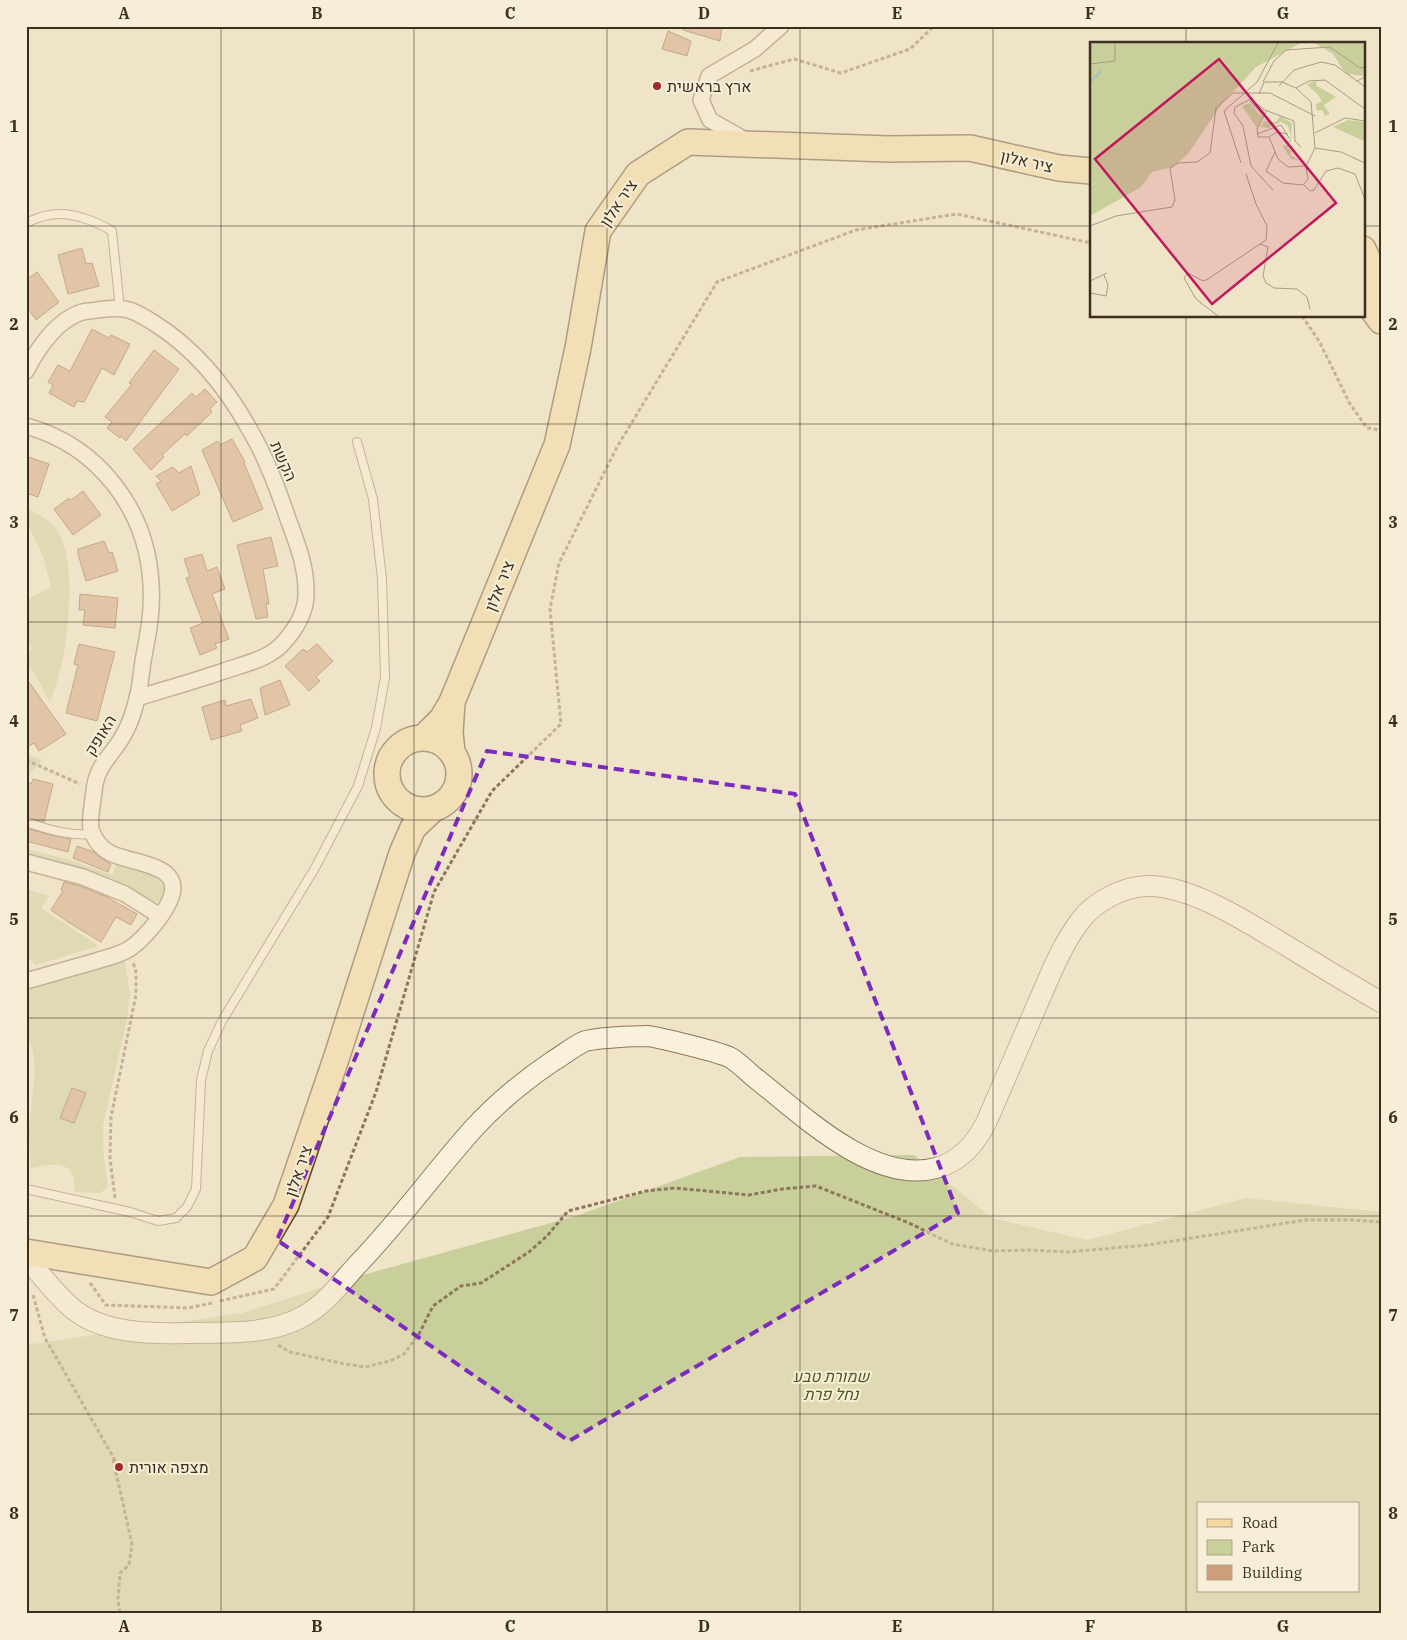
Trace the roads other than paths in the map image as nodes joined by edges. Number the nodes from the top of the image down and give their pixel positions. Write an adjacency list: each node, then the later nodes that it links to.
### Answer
1 (781, 26): 2 (street)
2 (753, 145): 3 (main road, ציר אלון); 12 (main road, ציר אלון)
3 (1090, 171)
4 (26, 223): 6 (lane)
5 (1364, 252): 7 (main road)
6 (120, 309): 8 (street, הקשת); 11 (street, הקשת)
7 (1381, 321)
8 (26, 371)
9 (26, 426): 11 (street, האופק)
10 (356, 442): 24 (lane)
11 (137, 698): 18 (street, האופק)
12 (452, 702): 13 (main road, ציר אלון); 14 (main road, ציר אלון)
13 (424, 737): 14 (main road); 15 (main road)
14 (452, 752): 16 (main road)
15 (395, 797): 16 (main road); 19 (main road, ציר אלון)
16 (432, 810): 19 (main road, ציר אלון)
17 (26, 822): 18 (lane)
18 (94, 834): 21 (street)
19 (402, 853): 25 (main road, ציר אלון)
20 (26, 862): 21 (street)
21 (160, 916): 22 (street)
22 (26, 981)
23 (1381, 1002): 26 (street)
24 (26, 1189)
25 (26, 1252)
26 (26, 1257)

